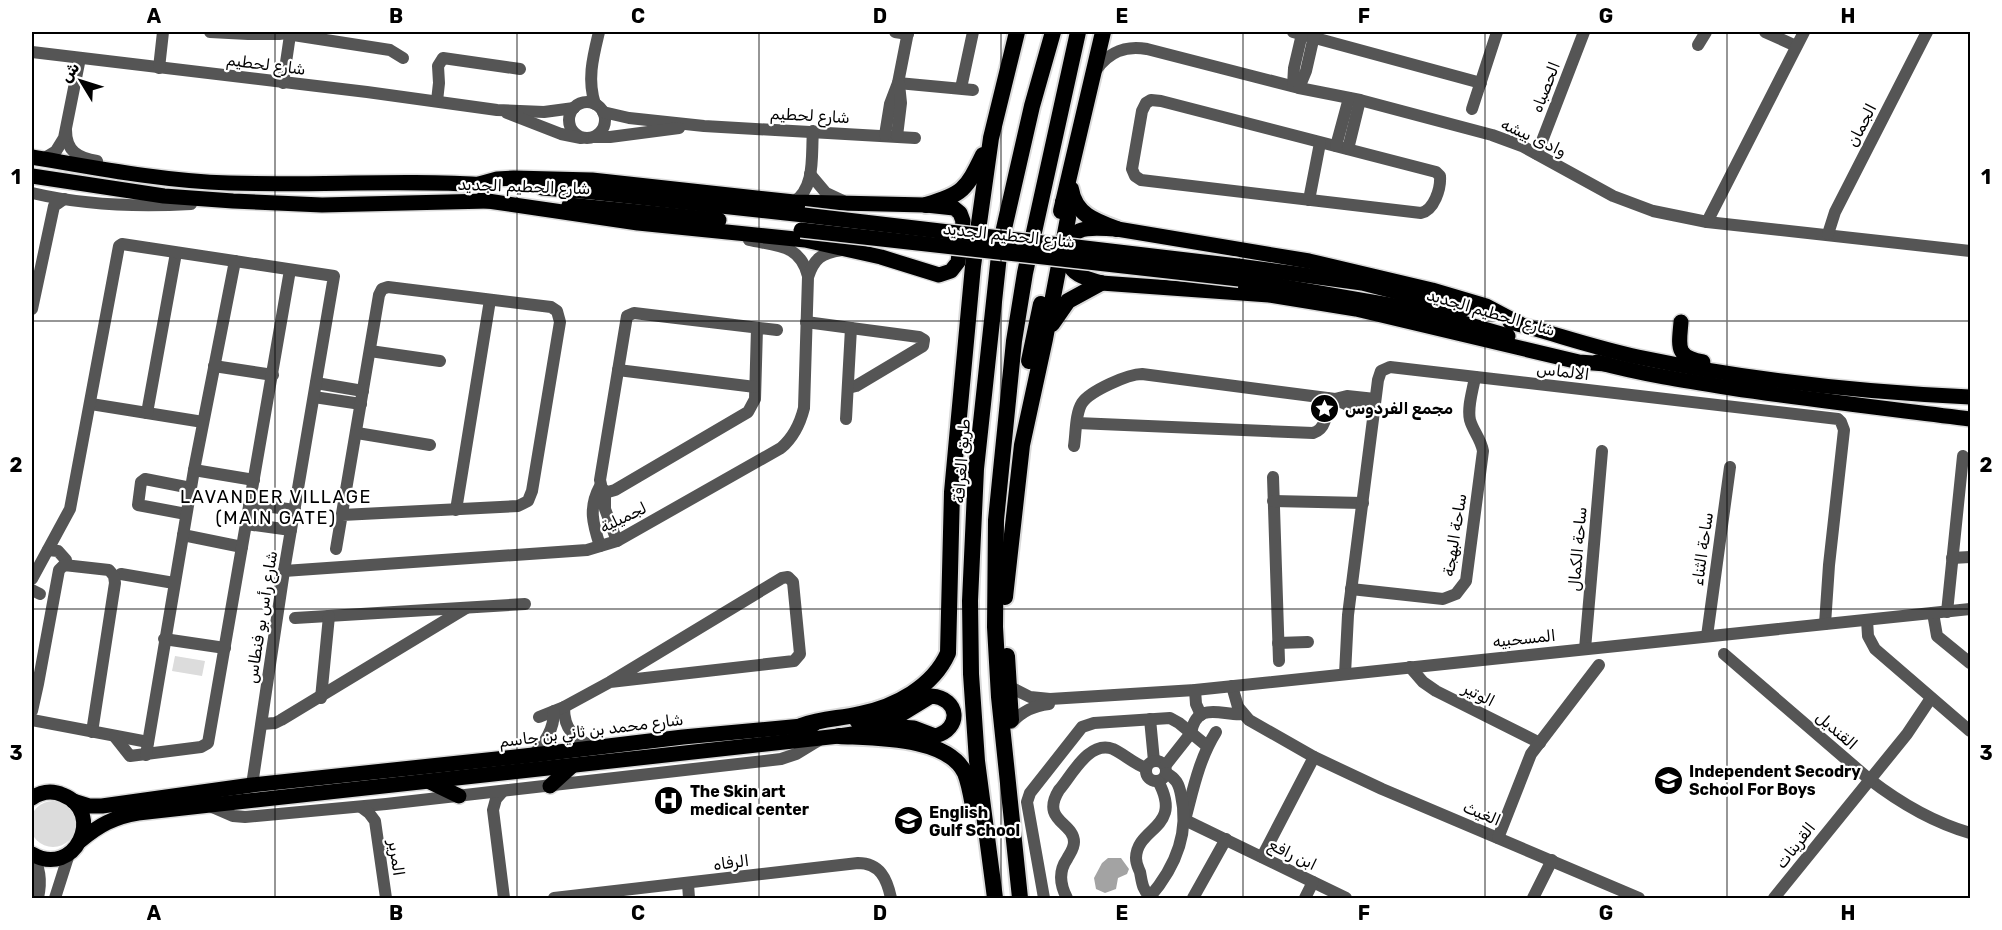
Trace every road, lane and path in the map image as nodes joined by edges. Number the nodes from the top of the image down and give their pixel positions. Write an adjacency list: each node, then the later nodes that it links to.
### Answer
1 (163, 32): 24 (street)
2 (210, 32): 17 (street)
3 (599, 32): 26 (street)
4 (904, 32): 28 (street)
5 (973, 32): 28 (street)
6 (1017, 32): 44 (highway)
7 (1053, 32): 148 (highway, طريق الغرافة)
8 (1078, 32): 131 (highway)
9 (1103, 32): 27 (highway)
10 (1497, 32): 30 (street)
11 (1584, 32): 47 (street, الحصباه)
12 (1706, 32): 19 (street)
13 (1765, 32): 20 (street)
14 (1804, 32): 20 (street)
15 (1927, 32): 67 (street, الجمان)
16 (1297, 33): 18 (street); 31 (street)
17 (285, 34): 23 (street); 29 (street)
18 (1314, 36): 30 (street); 31 (street)
19 (1698, 45)
20 (1796, 46): 63 (street)
21 (32, 52): 22 (street, شارع لحطيم)
22 (81, 58): 24 (street, شارع لحطيم); 39 (street)
23 (403, 58)
24 (159, 68): 29 (street, شارع لحطيم)
25 (520, 69): 33 (street)
26 (591, 69): 34 (street); 35 (street)
27 (1092, 75): 31 (street, وادى بيشه); 51 (highway)
28 (898, 82): 41 (street)
29 (287, 83): 33 (street, شارع لحطيم)
30 (1480, 83): 36 (street)
31 (1296, 87): 32 (street, وادى بيشه)
32 (1354, 99): 46 (street); 47 (street, وادى بيشه)
33 (433, 100): 37 (street, شارع لحطيم)
34 (575, 107): 35 (street); 37 (street, شارع لحطيم); 42 (street)
35 (599, 108): 38 (street, شارع لحطيم); 42 (street)
36 (1472, 109)
37 (497, 110): 42 (street, شارع لحطيم)
38 (704, 126): 40 (street, شارع لحطيم); 42 (street, شارع لحطيم)
39 (66, 130): 48 (street); 52 (street)
40 (813, 132): 41 (street, شارع لحطيم); 49 (street)
41 (891, 136): 43 (street, شارع لحطيم)
42 (588, 137)
43 (915, 138)
44 (991, 138): 62 (highway); 112 (highway)
45 (1320, 143): 46 (street); 56 (street); 56 (street)
46 (1342, 147): 56 (street)
47 (1537, 154): 63 (street, وادى بيشه)
48 (37, 158): 52 (main road, شارع الحطيم الجديد)
49 (810, 174): 58 (street); 61 (street)
50 (32, 176): 57 (main road, شارع الحطيم الجديد)
51 (1069, 177): 59 (highway); 65 (highway)
52 (162, 179): 53 (main road, شارع الحطيم الجديد)
53 (479, 184): 58 (main road); 64 (main road, شارع الحطيم الجديد)
54 (36, 194): 60 (street)
55 (481, 200): 57 (main road, شارع الحطيم الجديد); 64 (main road, شارع الحطيم الجديد); 66 (main road)
56 (1309, 200)
57 (233, 201): 60 (street)
58 (794, 202): 61 (main road)
59 (1063, 202): 85 (highway); 131 (highway)
60 (59, 203): 70 (street)
61 (850, 204): 62 (main road)
62 (926, 205): 68 (main road)
63 (1707, 222): 67 (street, وادى بيشه)
64 (803, 223): 74 (main road, شارع الحطيم الجديد, bridge)
65 (1117, 229): 76 (main road); 80 (main road)
66 (725, 231): 68 (main road); 75 (street, لجميلية)
67 (1828, 234): 69 (street, وادى بيشه)
68 (849, 249): 75 (street)
69 (1971, 251)
70 (37, 252): 78 (street)
71 (176, 253): 72 (street); 101 (street); 105 (street)
72 (235, 261): 73 (street); 89 (street)
73 (290, 270): 91 (street); 94 (street, شارع رأس بو فنطاس)
74 (1238, 272): 80 (main road, شارع الحطيم الجديد); 88 (main road, شارع الحطيم الجديد)
75 (808, 278): 81 (street, لجميلية)
76 (1101, 283): 85 (highway); 88 (main road)
77 (490, 300): 86 (street); 128 (street); 128 (street)
78 (32, 309)
79 (1682, 322): 93 (main road)
80 (1520, 324): 93 (main road, شارع الحطيم الجديد)
81 (806, 325): 83 (street); 135 (street, لجميلية)
82 (757, 328): 84 (street); 90 (street); 95 (street)
83 (848, 328): 96 (street); 96 (street)
84 (777, 330)
85 (1045, 339): 173 (highway)
86 (370, 351): 87 (street); 97 (street)
87 (440, 361)
88 (1606, 364): 106 (main road, شارع الحطيم الجديد)
89 (214, 366): 91 (street); 109 (street)
90 (618, 370): 95 (street); 123 (street)
91 (273, 375): 121 (street)
92 (1475, 377): 103 (street, الالماس); 147 (street, ساحة البهجة); 157 (street, الالماس)
93 (1774, 381): 98 (main road, شارع الحطيم الجديد)
94 (316, 383): 97 (street); 99 (street, شارع رأس بو فنطاس)
95 (755, 387): 123 (street)
96 (848, 388): 107 (street)
97 (363, 391): 102 (street)
98 (1971, 396)
99 (314, 397): 102 (street); 127 (street, شارع رأس بو فنطاس)
100 (1331, 399): 103 (street); 110 (street); 110 (street)
101 (91, 404): 105 (street); 139 (street)
102 (362, 404): 111 (street)
103 (1375, 405): 126 (street, الالماس)
104 (1971, 409): 106 (main road)
105 (147, 413): 109 (street)
106 (1935, 415): 108 (main road, شارع الحطيم الجديد)
107 (846, 419)
108 (1971, 420)
109 (203, 422): 118 (street)
110 (1077, 423): 114 (street)
111 (357, 433): 113 (street); 130 (street)
112 (957, 442): 148 (highway); 188 (highway)
113 (430, 445)
114 (1074, 446)
115 (1602, 451): 163 (street, ساحة الكمال)
116 (1963, 456): 119 (street)
117 (1730, 467): 158 (street, ساحة الثناء)
118 (194, 470): 121 (street); 122 (street)
119 (1966, 475): 141 (street)
120 (1273, 477): 124 (street)
121 (254, 480): 125 (street)
122 (191, 488): 129 (street); 129 (street)
123 (602, 489): 135 (street); 136 (street)
124 (1273, 501): 126 (street); 161 (street)
125 (249, 504): 127 (street); 132 (street)
126 (1363, 506): 147 (street, الالماس)
127 (295, 510): 133 (street, شارع رأس بو فنطاس)
128 (456, 510): 130 (street)
129 (186, 514): 134 (street)
130 (342, 515): 138 (street)
131 (996, 520): 219 (highway)
132 (246, 524): 133 (street); 137 (street)
133 (291, 530): 143 (street, شارع رأس بو فنطاس)
134 (183, 535): 137 (street); 146 (street)
135 (617, 541): 136 (street, لجميلية)
136 (600, 546): 143 (street, لجميلية)
137 (242, 547): 162 (street)
138 (336, 549)
139 (48, 550): 142 (street); 145 (street)
140 (1971, 557): 141 (street)
141 (1952, 558): 152 (street)
142 (66, 565): 171 (street); 191 (street)
143 (284, 571): 184 (street, شارع رأس بو فنطاس)
144 (121, 574): 146 (street)
145 (32, 579)
146 (174, 584): 159 (street)
147 (1351, 589): 169 (street, الالماس)
148 (970, 601): 226 (highway, طريق الغرافة)
149 (525, 604): 150 (street)
150 (466, 608): 154 (street); 176 (street)
151 (1971, 609): 152 (street, المسحبيه)
152 (1947, 612): 153 (street, المسحبيه)
153 (1933, 613): 156 (street, المسحبيه); 166 (street)
154 (329, 616): 155 (street); 176 (street)
155 (295, 618)
156 (1866, 620): 157 (street, المسحبيه); 177 (street)
157 (1825, 624): 158 (street, المسحبيه)
158 (1707, 636): 163 (street, المسحبيه)
159 (164, 639): 162 (street); 195 (street)
160 (1308, 642): 161 (street)
161 (1278, 643): 165 (street)
162 (225, 648): 199 (street)
163 (1585, 649): 168 (street, المسحبيه)
164 (1724, 654): 206 (street, القنديل)
165 (1278, 661)
166 (1971, 663)
167 (1599, 665): 196 (street)
168 (1410, 667): 169 (street, المسحبيه); 196 (street, الوتير)
169 (1345, 674): 172 (street, المسحبيه)
170 (610, 682): 170 (street); 179 (street)
171 (38, 684): 175 (street); 180 (street)
172 (1232, 686): 174 (street, المسحبيه); 181 (street)
173 (1010, 687): 178 (street, المسحبيه); 187 (highway)
174 (1195, 690): 178 (street, المسحبيه); 182 (street)
175 (32, 696)
176 (321, 698): 184 (street)
177 (1931, 698): 190 (street); 206 (street, القرينات)
178 (1080, 699): 187 (street, المسحبيه)
179 (559, 709): 183 (street); 198 (street); 200 (street)
180 (32, 711)
181 (1242, 714): 182 (street); 201 (street, الغيث)
182 (1201, 715): 189 (street)
183 (539, 717)
184 (263, 719): 208 (street, شارع رأس بو فنطاس)
185 (1150, 719): 189 (street); 202 (street); 204 (street)
186 (32, 720): 191 (street)
187 (1011, 723): 219 (highway)
188 (801, 726): 193 (main road, شارع محمد بن ثاني بن جاسم); 198 (main road, شارع محمد بن ثاني بن جاسم)
189 (1190, 729): 197 (street); 204 (street)
190 (1971, 731)
191 (92, 732): 194 (street)
192 (1216, 732): 197 (street)
193 (831, 736): 203 (main road, شارع محمد بن ثاني بن جاسم); 209 (street, شارع محمد بن ثاني بن جاسم); 226 (highway)
194 (115, 737): 195 (street); 199 (street)
195 (148, 742): 199 (street)
196 (1540, 743): 223 (street)
197 (1207, 746): 220 (street)
198 (594, 748): 200 (main road, شارع محمد بن ثاني بن جاسم)
199 (146, 755)
200 (532, 755): 208 (main road, شارع محمد بن ثاني بن جاسم)
201 (1314, 757): 223 (street, الغيث); 229 (street)
202 (1055, 761): 205 (street); 234 (street)
203 (572, 766): 207 (main road, شارع محمد بن ثاني بن جاسم); 209 (main road)
204 (1158, 768): 205 (street); 220 (street); 231 (street)
205 (1071, 774): 233 (street)
206 (1869, 779): 222 (street, القنديل); 254 (street, القرينات)
207 (430, 782): 212 (main road); 216 (main road, شارع محمد بن ثاني بن جاسم)
208 (252, 785): 214 (main road, شارع محمد بن ثاني بن جاسم)
209 (550, 786): 210 (street, شارع محمد بن ثاني بن جاسم)
210 (503, 791): 211 (street, شارع محمد بن ثاني بن جاسم); 218 (street)
211 (477, 794): 212 (street, شارع محمد بن ثاني بن جاسم); 218 (street)
212 (459, 796): 215 (street, شارع محمد بن ثاني بن جاسم)
213 (32, 798): 214 (main road, شارع محمد بن ثاني بن جاسم)
214 (73, 801): 225 (main road)
215 (386, 804): 217 (street, شارع محمد بن ثاني بن جاسم); 221 (street, المرير)
216 (210, 806): 217 (street, شارع محمد بن ثاني بن جاسم); 225 (main road, شارع محمد بن ثاني بن جاسم)
217 (361, 807): 221 (street, المرير)
218 (493, 810): 240 (street)
219 (1011, 817): 245 (highway)
220 (1185, 820): 224 (street, ابن رافع); 232 (street)
221 (375, 821): 239 (street, المرير)
222 (1971, 833)
223 (1498, 838): 230 (street, الغيث)
224 (1226, 839): 229 (street, ابن رافع); 249 (street)
225 (80, 841): 227 (main road, شارع محمد بن ثاني بن جاسم)
226 (987, 849): 244 (highway, طريق الغرافة)
227 (69, 854): 228 (main road); 238 (street)
228 (32, 855): 237 (street)
229 (1262, 857): 235 (street, ابن رافع)
230 (1552, 860): 252 (street); 253 (street, الغيث)
231 (1140, 871): 232 (street); 248 (street)
232 (1165, 875): 248 (street)
233 (1060, 881): 234 (street); 247 (street)
234 (1041, 882): 246 (street)
235 (1313, 882): 250 (street); 251 (street, ابن رافع)
236 (688, 884): 241 (street, الرفاه); 242 (street); 243 (street, الرفاه)
237 (38, 898)
238 (55, 898)
239 (386, 898)
240 (504, 898)
241 (554, 898)
242 (689, 898)
243 (891, 898)
244 (995, 898)
245 (1020, 898)
246 (1044, 898)
247 (1067, 898)
248 (1149, 898)
249 (1193, 898)
250 (1305, 898)
251 (1347, 898)
252 (1533, 898)
253 (1639, 898)
254 (1774, 898)

